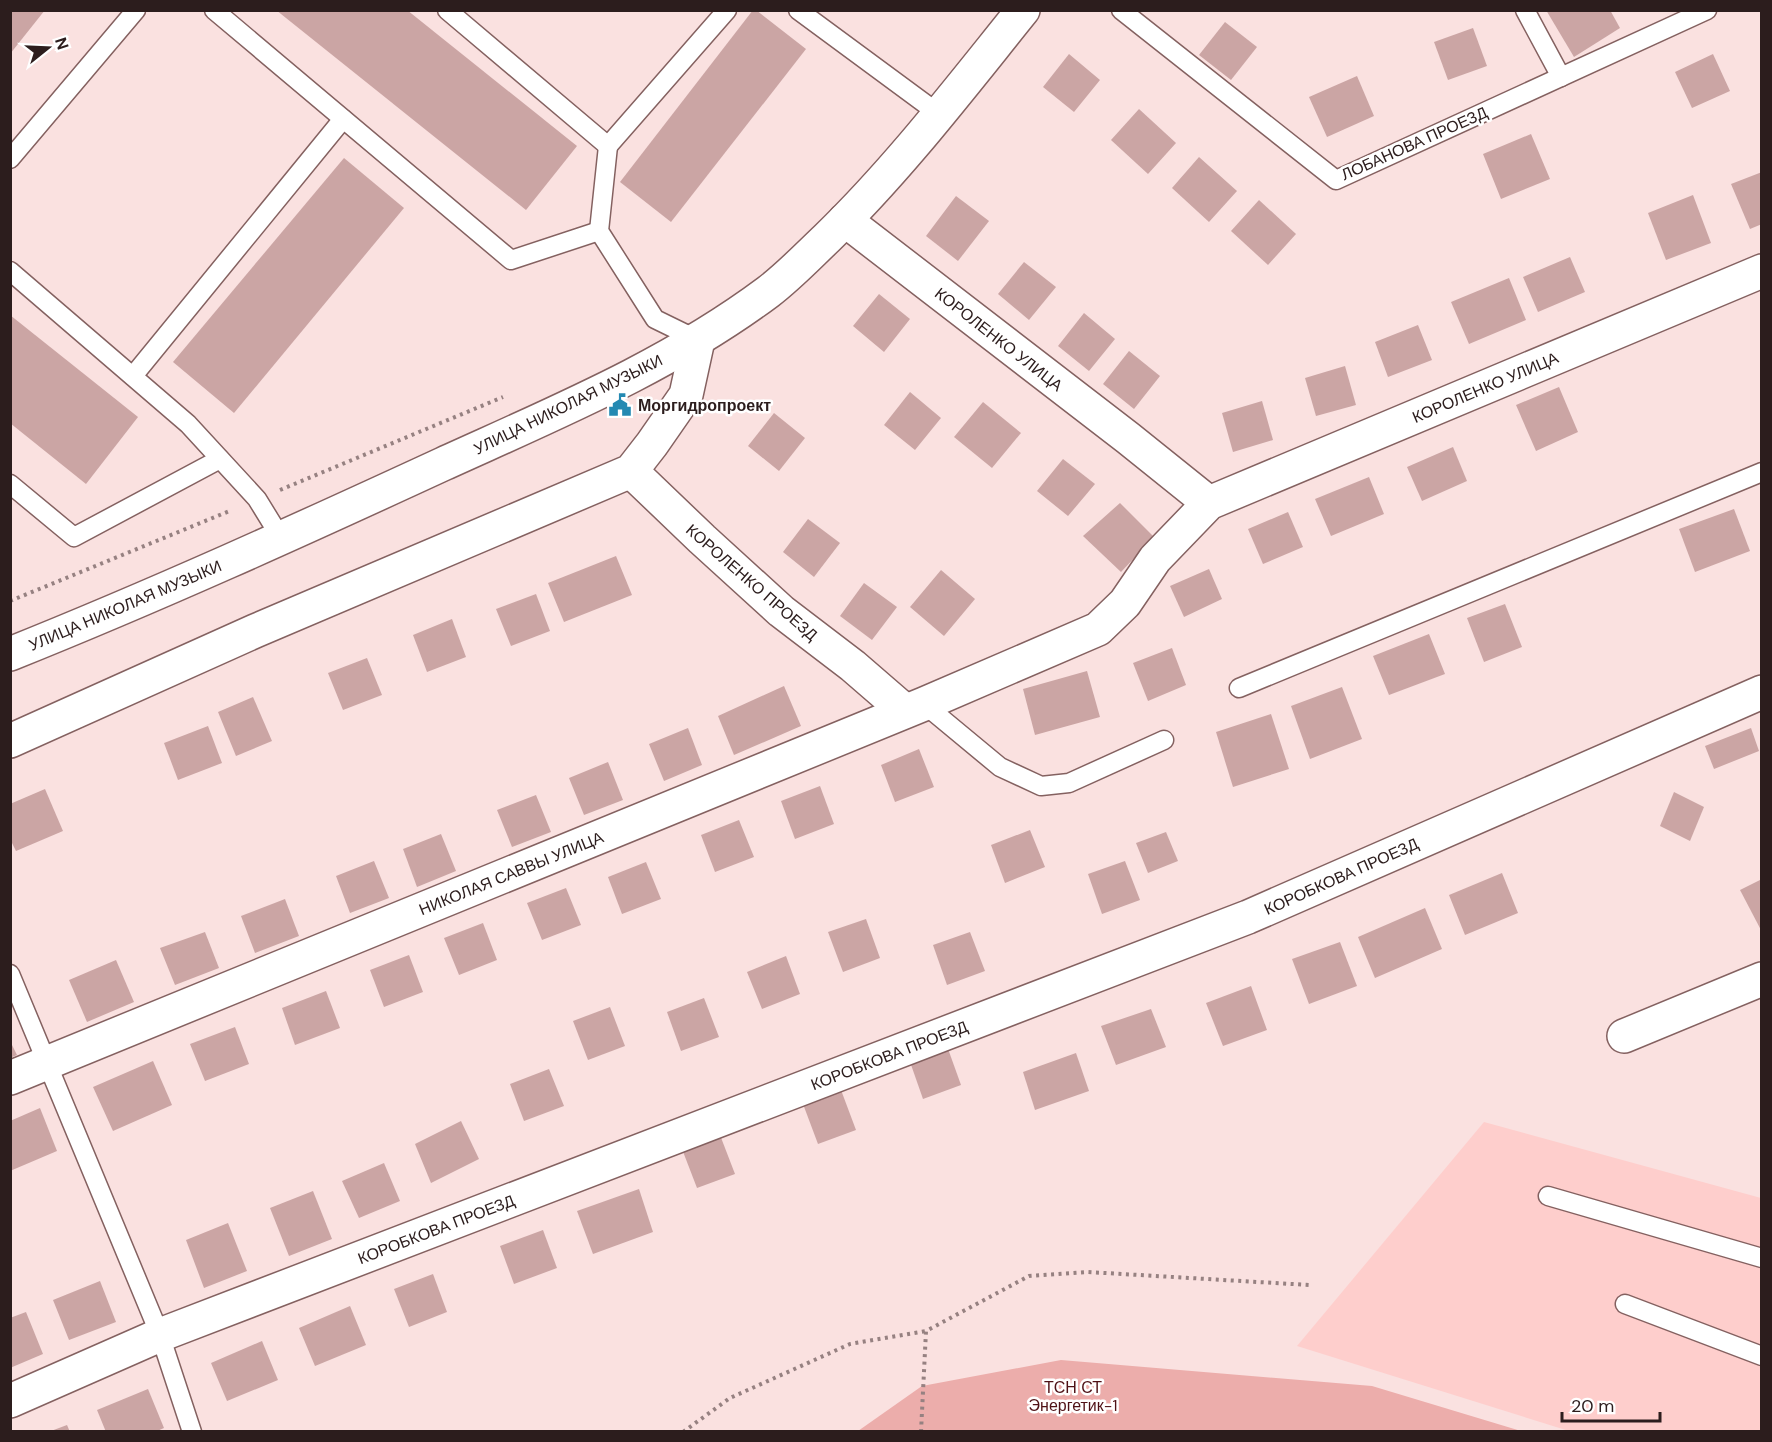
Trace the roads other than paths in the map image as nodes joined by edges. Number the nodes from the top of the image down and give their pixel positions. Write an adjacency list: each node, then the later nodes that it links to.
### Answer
1 (136, 10): 14 (lane)
2 (214, 10): 12 (lane)
3 (447, 10): 13 (lane)
4 (727, 10): 13 (lane)
5 (798, 10): 11 (lane)
6 (1023, 10): 11 (street, УЛИЦА НИКОЛАЯ МУЗЫКИ)
7 (1120, 10): 10 (lane, ЛОБАНОВА ПРОЕЗД)
8 (1525, 10): 10 (lane)
9 (1707, 10): 10 (lane, ЛОБАНОВА ПРОЕЗД)
10 (1561, 77)
11 (939, 114): 15 (street, УЛИЦА НИКОЛАЯ МУЗЫКИ)
12 (343, 119): 16 (lane); 20 (lane)
13 (608, 146): 16 (lane)
14 (10, 159)
15 (845, 220): 19 (street, УЛИЦА НИКОЛАЯ МУЗЫКИ); 25 (street, КОРОЛЕНКО УЛИЦА)
16 (599, 231): 19 (lane)
17 (10, 271): 20 (lane)
18 (1761, 271): 25 (street, КОРОЛЕНКО УЛИЦА)
19 (698, 340): 22 (street); 26 (street, УЛИЦА НИКОЛАЯ МУЗЫКИ)
20 (133, 376): 21 (lane)
21 (220, 459): 24 (lane); 26 (lane)
22 (631, 471): 31 (street, КОРОЛЕНКО ПРОЕЗД); 33 (street)
23 (1761, 472): 29 (lane)
24 (10, 484)
25 (1209, 503): 28 (street, КОРОЛЕНКО УЛИЦА)
26 (281, 538): 27 (street, УЛИЦА НИКОЛАЯ МУЗЫКИ)
27 (10, 654)
28 (1011, 667): 31 (street, НИКОЛАЯ САВВЫ УЛИЦА)
29 (1239, 688)
30 (1761, 692): 42 (street, КОРОБКОВА ПРОЕЗД)
31 (915, 708): 32 (lane); 37 (street, НИКОЛАЯ САВВЫ УЛИЦА)
32 (1164, 740)
33 (10, 741)
34 (10, 974): 37 (lane)
35 (1761, 979): 36 (street)
36 (1624, 1036)
37 (48, 1063): 38 (street, НИКОЛАЯ САВВЫ УЛИЦА); 42 (lane)
38 (10, 1078)
39 (1548, 1196): 40 (lane)
40 (1761, 1258)
41 (1625, 1304): 43 (lane)
42 (160, 1335): 44 (street, КОРОБКОВА ПРОЕЗД); 45 (lane)
43 (1761, 1356)
44 (10, 1401)
45 (192, 1431)

